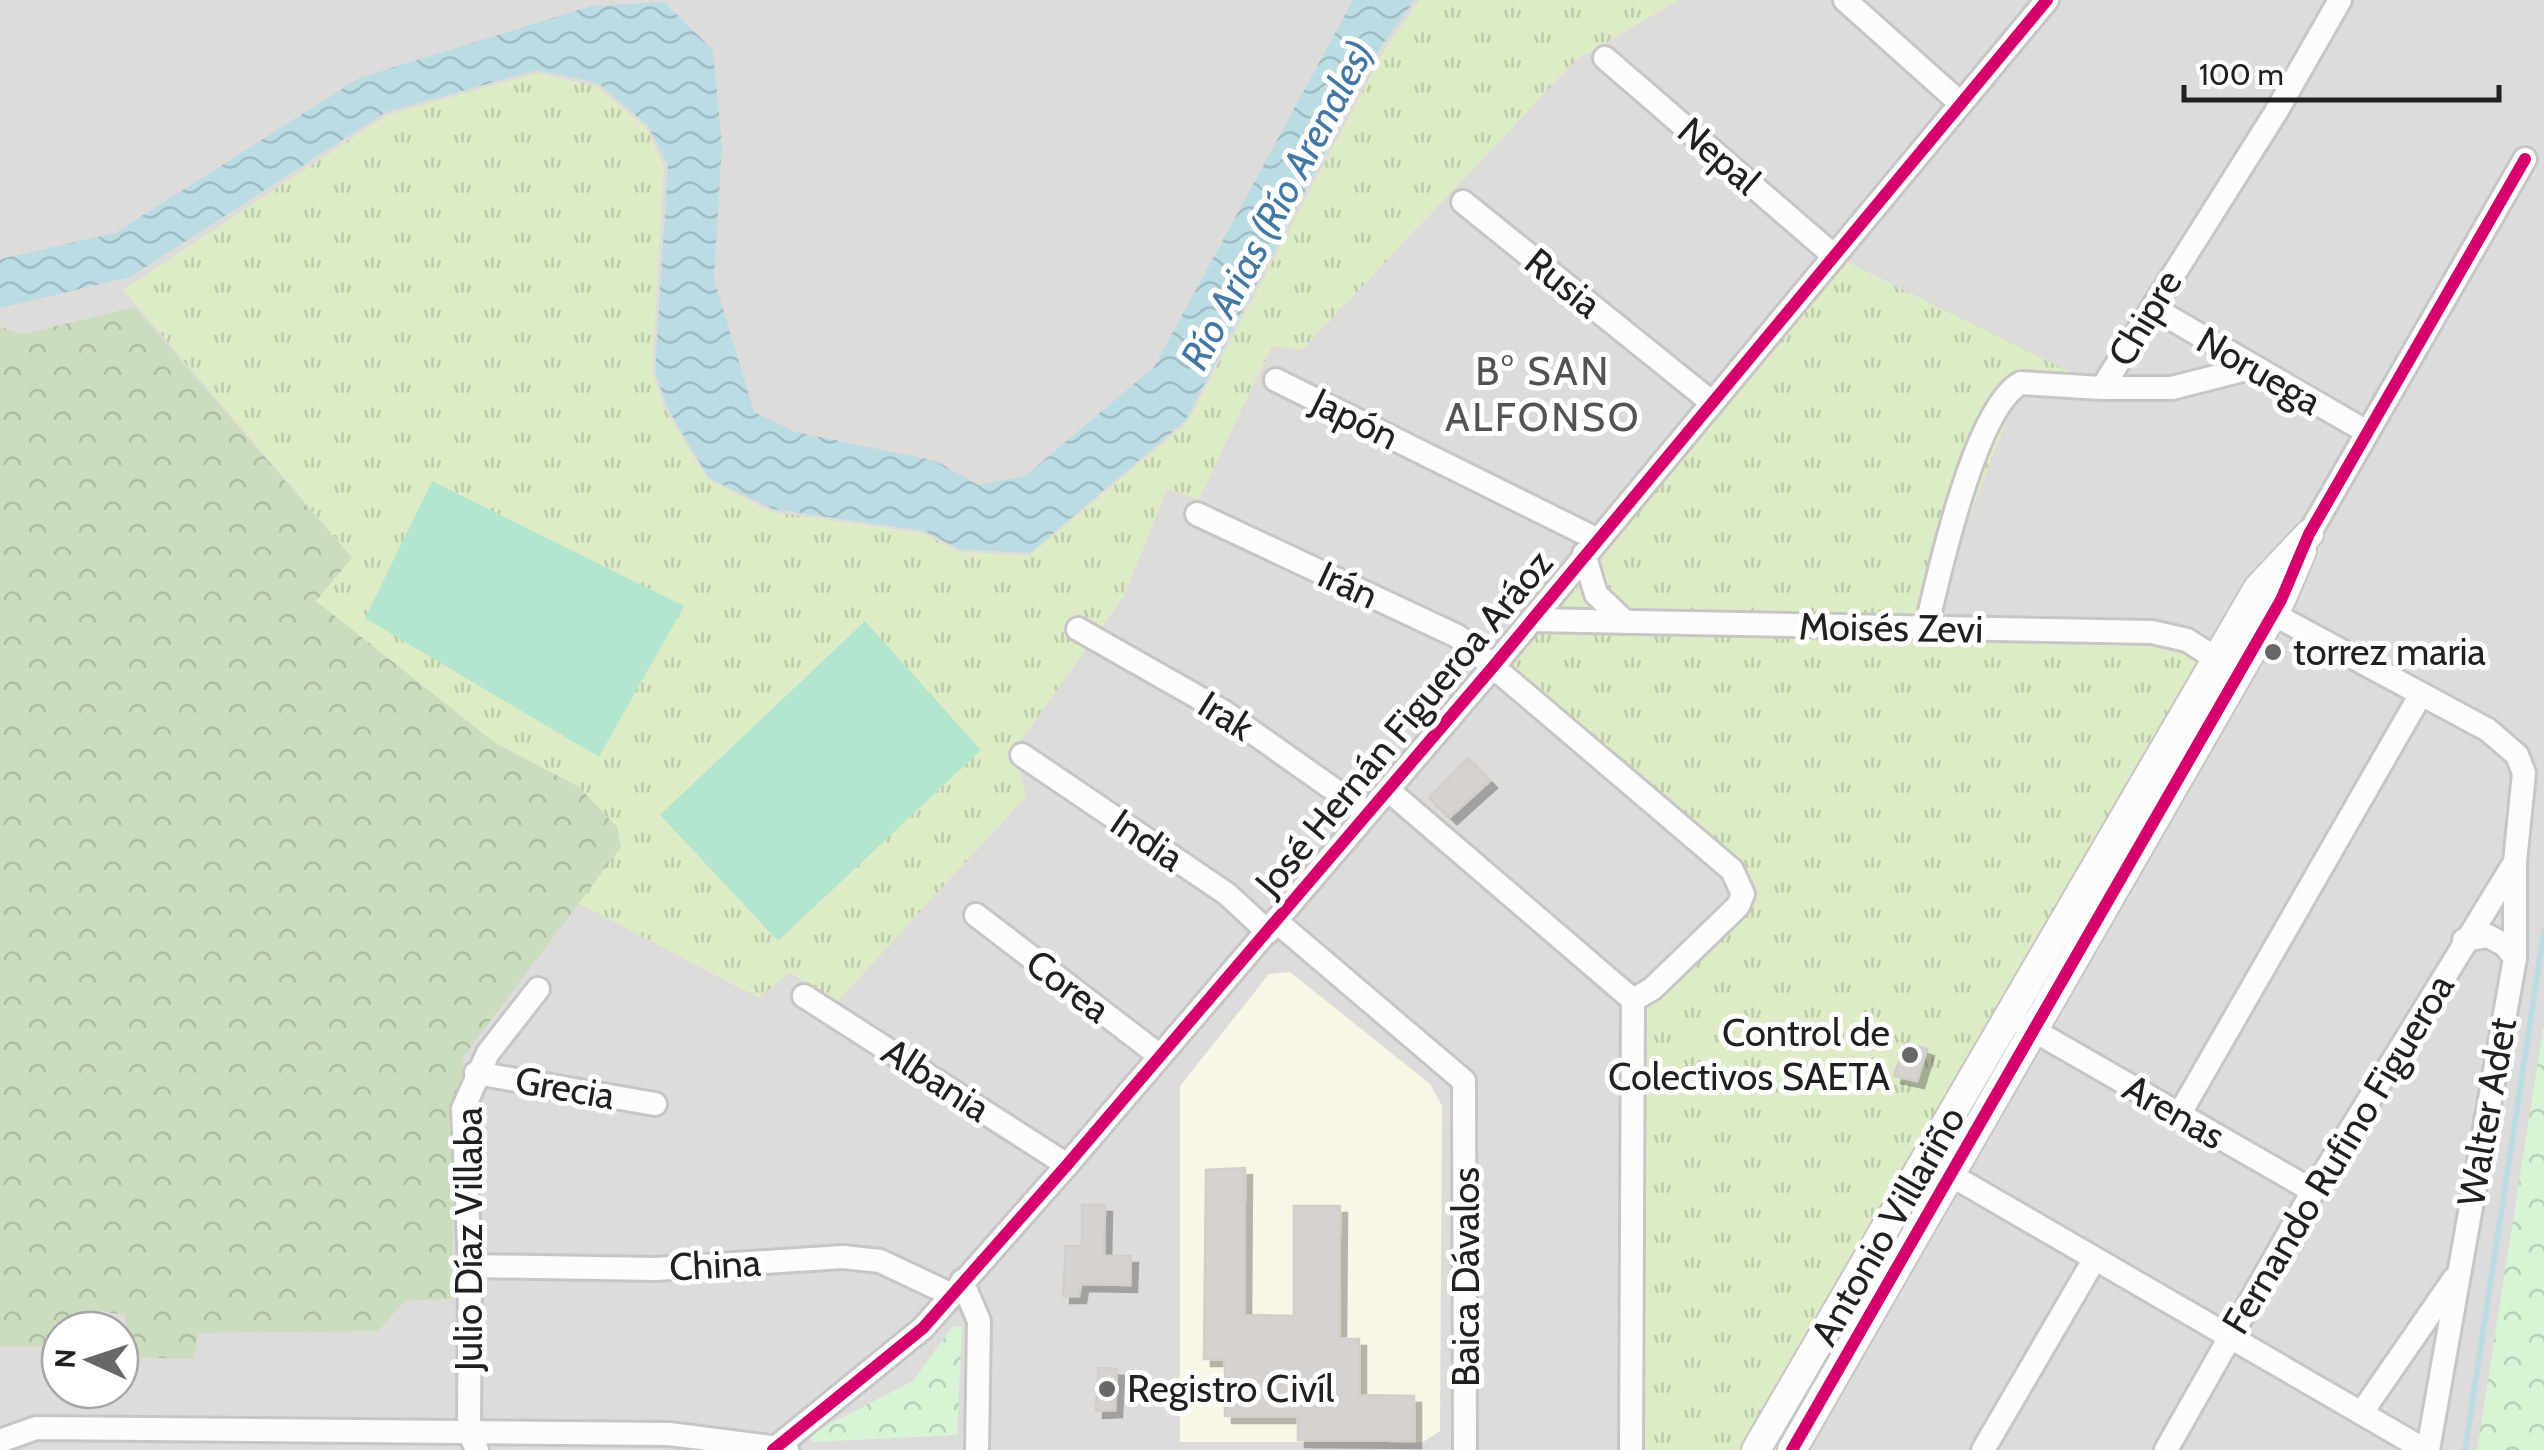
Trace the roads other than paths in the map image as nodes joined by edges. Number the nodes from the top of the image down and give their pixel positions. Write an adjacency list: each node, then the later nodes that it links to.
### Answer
1 (1845, 0): 5 (street)
2 (2047, 0): 5 (street, José Hernán Figueroa Aráoz)
3 (2340, 0): 9 (street, Chipre)
4 (1605, 58): 8 (street, Nepal)
5 (1960, 102): 8 (street, José Hernán Figueroa Aráoz)
6 (2525, 159): 14 (street)
7 (1464, 202): 13 (street, Rusia)
8 (1833, 255): 13 (street, José Hernán Figueroa Aráoz)
9 (2153, 308): 10 (street, Noruega); 12 (street, Chipre)
10 (2250, 368): 12 (street); 14 (street, Noruega)
11 (1276, 380): 17 (street, Japón)
12 (2102, 388): 22 (street, Chipre)
13 (1710, 401): 17 (street, José Hernán Figueroa Aráoz)
14 (2367, 432): 16 (street)
15 (1197, 514): 24 (street, Irán)
16 (2308, 534): 18 (street)
17 (1590, 547): 19 (street, José Hernán Figueroa Aráoz); 20 (street)
18 (2262, 608): 23 (street); 25 (street)
19 (1532, 620): 20 (street, Moisés Zevi); 24 (street, José Hernán Figueroa Aráoz)
20 (1625, 622): 22 (street, Moisés Zevi)
21 (1078, 629): 28 (street, Irak)
22 (1926, 630): 23 (street, Moisés Zevi)
23 (2228, 666): 37 (street, Antonio Villariño); 38 (street, Antonio Villariño)
24 (1492, 668): 27 (street, José Hernán Figueroa Aráoz); 36 (street, Irán)
25 (2422, 694): 29 (street, Walter Adet); 43 (street)
26 (1022, 755): 31 (street, India)
27 (1388, 790): 28 (street, José Hernán Figueroa Aráoz); 36 (street)
28 (1368, 814): 31 (street, José Hernán Figueroa Aráoz)
29 (2515, 862): 32 (street, Fernando Rufino Figueroa); 33 (street, Walter Adet)
30 (976, 915): 39 (street, Corea)
31 (1273, 927): 39 (street, José Hernán Figueroa Aráoz); 42 (street, India)
32 (2464, 940): 33 (street); 47 (street, Fernando Rufino Figueroa)
33 (2516, 958): 50 (street, Walter Adet)
34 (538, 989): 40 (street, Julio Díaz Villaba)
35 (804, 996): 45 (street, Albania)
36 (1632, 1000): 61 (street)
37 (2010, 1016): 38 (street, Arenas); 44 (street, Antonio Villariño)
38 (2035, 1032): 43 (street, Arenas); 46 (street, Antonio Villariño)
39 (1160, 1056): 45 (street, José Hernán Figueroa Aráoz)
40 (476, 1073): 41 (street, Grecia); 49 (street, Julio Díaz Villaba)
41 (654, 1104)
42 (1467, 1105): 60 (street, Baica Dávalos)
43 (2179, 1116): 47 (street, Arenas)
44 (1925, 1160): 46 (street); 62 (street, Antonio Villariño)
45 (1067, 1165): 51 (street, José Hernán Figueroa Aráoz)
46 (1952, 1176): 48 (street); 63 (street, Antonio Villariño)
47 (2313, 1192): 52 (street, Fernando Rufino Figueroa)
48 (2094, 1260): 52 (street); 64 (street)
49 (470, 1266): 51 (street, China); 57 (street, Julio Díaz Villaba)
50 (2458, 1273): 53 (street); 66 (street, Walter Adet)
51 (957, 1288): 58 (street, José Hernán Figueroa Aráoz); 59 (street)
52 (2229, 1338): 53 (street); 65 (street, Fernando Rufino Figueroa)
53 (2362, 1412): 66 (street)
54 (161, 1440): 55 (street); 56 (street)
55 (319, 1440): 57 (street)
56 (0, 1441)
57 (473, 1441): 58 (street)
58 (780, 1448)
59 (977, 1450)
60 (1465, 1450)
61 (1630, 1450)
62 (1756, 1450)
63 (1792, 1450)
64 (1983, 1450)
65 (2166, 1450)
66 (2426, 1450)

